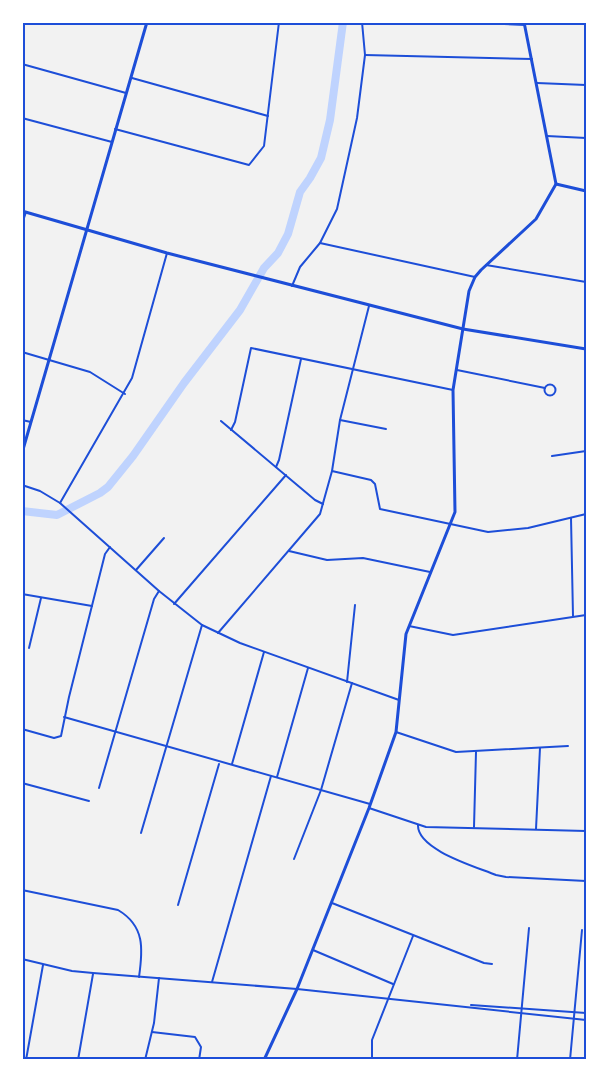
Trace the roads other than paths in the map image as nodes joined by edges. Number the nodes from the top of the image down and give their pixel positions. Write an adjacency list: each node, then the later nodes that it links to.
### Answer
1 (147, 22): 9 (street)
2 (279, 22): 13 (street)
3 (362, 22): 6 (street)
4 (457, 22): 5 (street)
5 (524, 24): 7 (street)
6 (365, 55): 7 (street); 24 (street)
7 (532, 59): 10 (street)
8 (22, 64): 12 (street)
9 (130, 78): 12 (street); 13 (street)
10 (537, 83): 11 (street); 16 (street)
11 (586, 85)
12 (126, 93): 15 (street)
13 (268, 116): 15 (street)
14 (22, 118): 18 (street)
15 (116, 129): 18 (street)
16 (546, 135): 17 (street); 19 (street)
17 (586, 138)
18 (112, 142): 23 (street)
19 (556, 184): 20 (street); 26 (street)
20 (586, 191)
21 (24, 212): 22 (street); 23 (street)
22 (22, 224)
23 (87, 230): 25 (street); 35 (street)
24 (320, 243): 27 (street); 29 (street)
25 (167, 253): 29 (street); 40 (street)
26 (486, 265): 27 (street); 28 (street)
27 (475, 277): 31 (street)
28 (586, 282)
29 (292, 286): 30 (street)
30 (369, 306): 31 (street); 36 (street)
31 (463, 329): 32 (street); 37 (street)
32 (586, 350)
33 (22, 352): 35 (street)
34 (301, 359): 36 (street); 45 (street); 50 (street)
35 (49, 360): 40 (street); 44 (street)
36 (352, 370): 39 (street); 42 (street)
37 (457, 370): 38 (street); 39 (street)
38 (545, 388)
39 (453, 390): 59 (street)
40 (125, 394): 54 (street)
41 (22, 420): 44 (street)
42 (340, 420): 46 (street); 51 (street)
43 (221, 421): 45 (street)
44 (31, 422): 48 (street)
45 (231, 429): 50 (street)
46 (386, 429)
47 (586, 451): 49 (street)
48 (22, 453)
49 (552, 456)
50 (276, 467): 52 (street)
51 (332, 471): 55 (street); 59 (street)
52 (286, 475): 55 (street); 68 (street)
53 (22, 485): 54 (street)
54 (61, 504): 61 (street)
55 (323, 504): 62 (street)
56 (586, 504): 57 (street)
57 (586, 514): 58 (street)
58 (571, 518): 59 (street); 72 (street)
59 (450, 523): 64 (street)
60 (164, 538): 63 (street)
61 (110, 547): 63 (street); 70 (street)
62 (289, 550): 64 (street); 75 (street)
63 (136, 570): 65 (street)
64 (430, 572): 74 (street)
65 (159, 591): 68 (street); 84 (street)
66 (22, 594): 67 (street)
67 (41, 597): 70 (street); 76 (street)
68 (174, 604): 73 (street)
69 (355, 605): 79 (street)
70 (93, 606): 82 (street)
71 (586, 615): 72 (street)
72 (573, 616): 74 (street)
73 (202, 625): 75 (street); 87 (street)
74 (409, 626): 81 (street)
75 (218, 633): 77 (street)
76 (29, 648)
77 (264, 652): 78 (street); 91 (street)
78 (308, 668): 79 (street); 93 (street)
79 (347, 682): 80 (street)
80 (352, 683): 81 (street); 96 (street)
81 (399, 699): 85 (street)
82 (64, 717): 83 (street); 84 (street)
83 (22, 729)
84 (116, 732): 87 (street); 95 (street)
85 (396, 732): 89 (street); 98 (street)
86 (568, 746): 88 (street)
87 (166, 747): 90 (street); 103 (street)
88 (540, 747): 89 (street); 101 (street)
89 (476, 752): 100 (street)
90 (220, 763): 91 (street); 108 (street)
91 (232, 764): 92 (street)
92 (271, 776): 93 (street); 119 (street)
93 (277, 777): 96 (street)
94 (22, 783): 97 (street)
95 (99, 788)
96 (321, 790): 98 (street); 104 (street)
97 (89, 801)
98 (370, 806): 99 (street); 107 (street)
99 (418, 825): 100 (street); 105 (street)
100 (474, 827): 101 (street)
101 (536, 829): 102 (street)
102 (586, 831)
103 (141, 833)
104 (294, 859)
105 (586, 881)
106 (22, 890): 117 (street)
107 (331, 903): 111 (street); 112 (street)
108 (178, 905)
109 (529, 928): 124 (street)
110 (582, 930): 125 (street)
111 (413, 936): 115 (street); 120 (street)
112 (312, 950): 120 (street); 121 (street)
113 (22, 959): 114 (street)
114 (43, 964): 116 (street); 131 (street)
115 (492, 964)
116 (93, 973): 117 (street); 132 (street)
117 (139, 977): 118 (street)
118 (159, 978): 119 (street); 130 (street)
119 (212, 982): 121 (street)
120 (393, 984): 122 (street)
121 (297, 989): 122 (street); 135 (street)
122 (388, 999): 123 (street); 136 (street)
123 (456, 1005): 124 (street); 127 (street)
124 (522, 1007): 125 (street); 127 (street)
125 (574, 1011): 126 (street); 128 (street)
126 (586, 1012)
127 (521, 1013): 128 (street); 137 (street)
128 (573, 1019): 129 (street); 138 (street)
129 (586, 1020)
130 (152, 1032): 133 (street); 134 (street)
131 (26, 1059)
132 (78, 1059)
133 (145, 1059)
134 (199, 1059)
135 (264, 1059)
136 (372, 1059)
137 (517, 1059)
138 (570, 1059)

